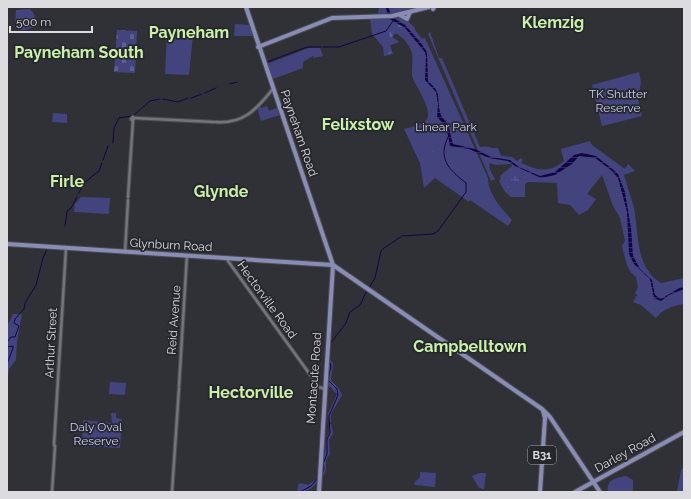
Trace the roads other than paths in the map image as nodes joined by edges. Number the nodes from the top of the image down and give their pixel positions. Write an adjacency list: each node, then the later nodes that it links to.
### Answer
1 (245, 7): 9 (main road, Payneham Road)
2 (423, 7): 4 (main road)
3 (432, 8): 4 (main road)
4 (411, 11): 5 (main road); 5 (main road)
5 (392, 15): 6 (main road)
6 (314, 24): 7 (main road); 8 (main road)
7 (317, 29)
8 (284, 35): 9 (main road); 9 (main road)
9 (259, 47): 10 (main road, Payneham Road)
10 (273, 90): 11 (main road, Payneham Road); 14 (street)
11 (321, 229): 17 (main road, Payneham Road); 17 (main road, Payneham Road)
12 (7, 244): 13 (main road, Glynburn Road); 13 (main road, Glynburn Road)
13 (66, 249): 14 (main road, Glynburn Road); 22 (street, Arthur Street)
14 (125, 251): 15 (main road, Glynburn Road)
15 (187, 255): 16 (main road, Glynburn Road); 23 (street, Reid Avenue)
16 (227, 257): 17 (main road, Glynburn Road); 18 (street, Hectorville Road)
17 (331, 265): 18 (main road, Montacute Road); 19 (main road)
18 (324, 389): 24 (main road, Montacute Road)
19 (546, 414): 21 (main road); 25 (main road, B31)
20 (684, 433): 21 (main road, Darley Road)
21 (595, 484): 26 (main road, Darley Road); 27 (main road, Darley Road)
22 (52, 492)
23 (172, 492)
24 (318, 492)
25 (541, 492)
26 (575, 492)
27 (578, 492)

